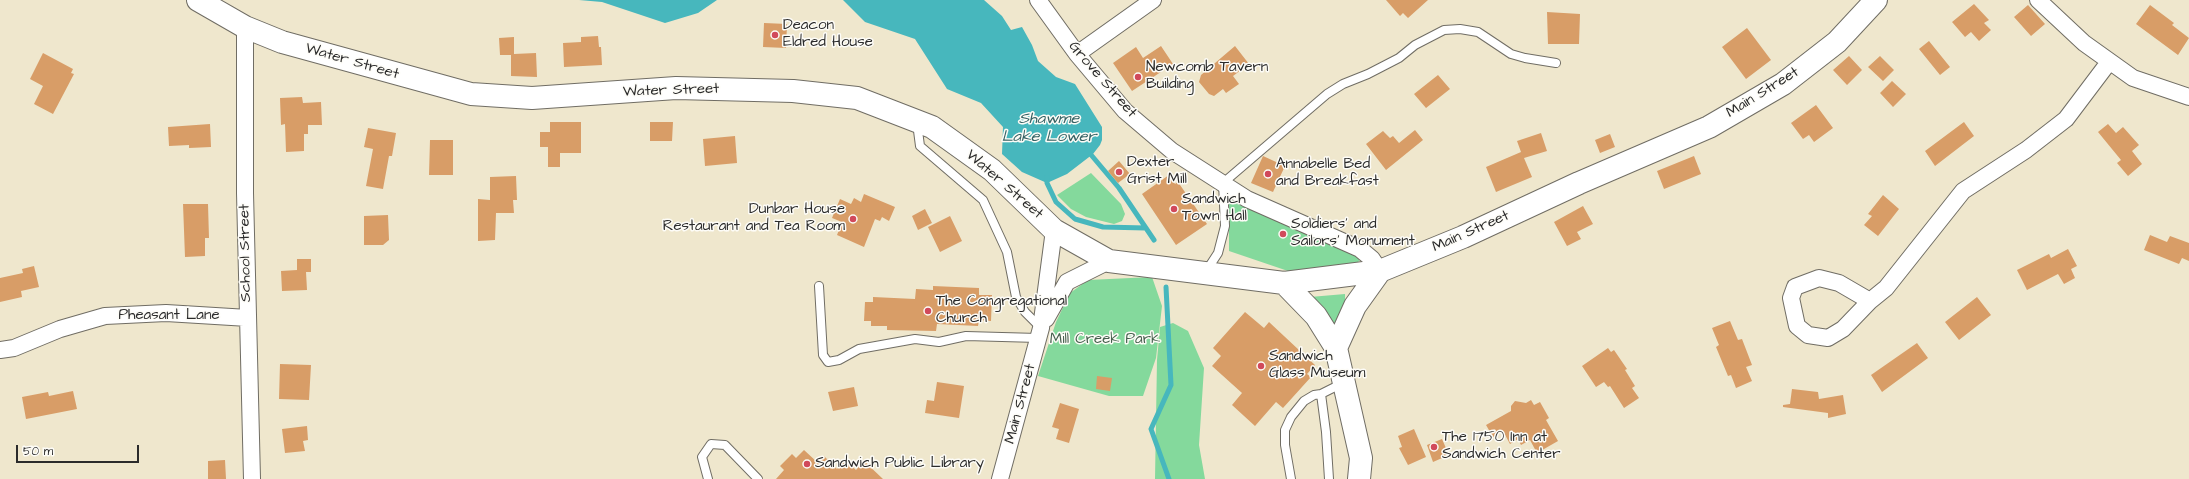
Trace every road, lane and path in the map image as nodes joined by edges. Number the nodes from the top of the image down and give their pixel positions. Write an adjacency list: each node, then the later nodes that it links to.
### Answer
1 (198, 0): 6 (main road, Water Street)
2 (1038, 0): 7 (street, Grove Street)
3 (1152, 0): 7 (street)
4 (1876, 0): 15 (main road, Main Street)
5 (2038, 0): 8 (street)
6 (245, 27): 11 (main road, Water Street); 20 (street, School Street)
7 (1077, 54): 12 (street, Grove Street)
8 (2109, 62): 10 (street); 19 (street)
9 (1556, 63): 12 (lane)
10 (2189, 97)
11 (917, 121): 13 (main road, Water Street); 21 (lane)
12 (1223, 183): 15 (street, Grove Street); 16 (lane)
13 (1054, 230): 14 (main road, Water Street); 21 (street, Main Street)
14 (1110, 261): 16 (main road, Main Street); 21 (street, Main Street)
15 (1380, 271): 17 (main road, Main Street); 22 (main road)
16 (1205, 273): 17 (main road, Main Street)
17 (1284, 283): 22 (main road)
18 (819, 286): 21 (lane)
19 (1870, 301): 19 (street)
20 (248, 318): 23 (street, Pheasant Lane); 26 (street, School Street)
21 (1040, 333): 29 (street, Main Street)
22 (1336, 348): 24 (main road)
23 (0, 350)
24 (1344, 382): 25 (lane); 32 (main road)
25 (1321, 394): 30 (lane); 31 (lane)
26 (252, 479)
27 (708, 479): 28 (lane)
28 (758, 479)
29 (1000, 479)
30 (1291, 479)
31 (1329, 479)
32 (1360, 479)

